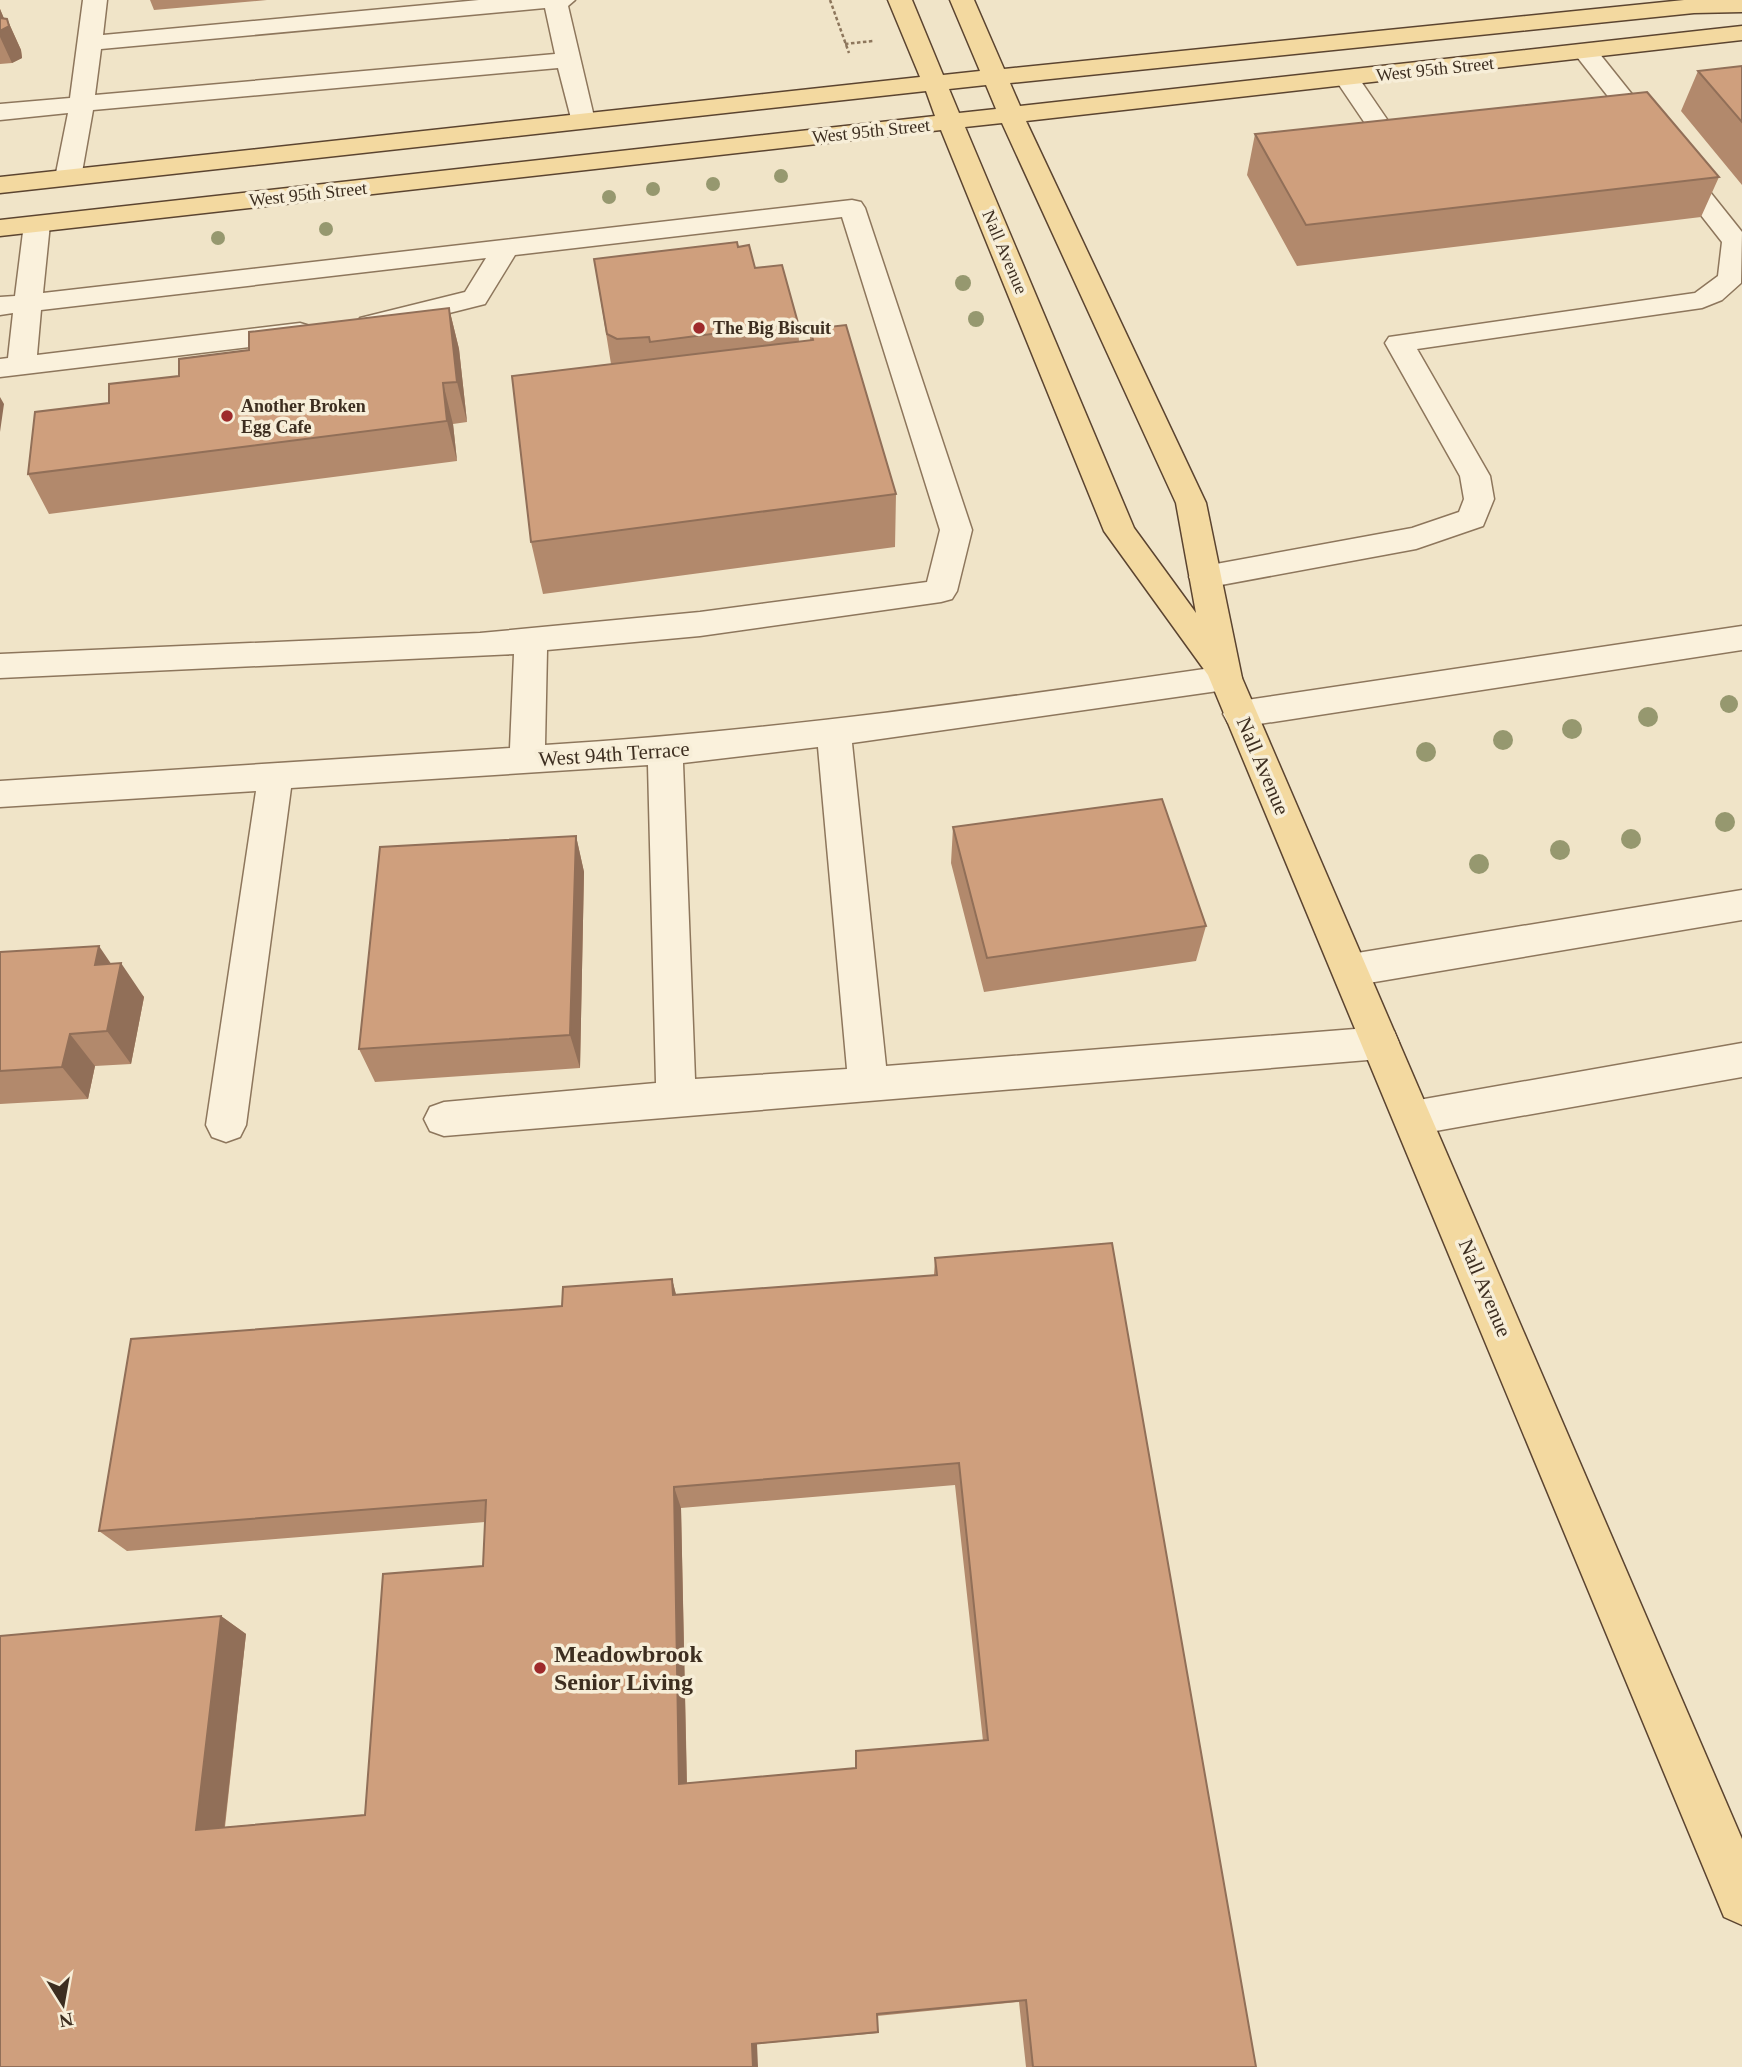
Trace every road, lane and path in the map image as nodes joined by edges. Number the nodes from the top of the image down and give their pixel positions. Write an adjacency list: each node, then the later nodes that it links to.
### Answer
1 (95, 0): 9 (street)
2 (555, 0): 3 (street); 9 (street); 11 (street)
3 (563, 0)
4 (830, 0): 12 (path)
5 (900, 0): 15 (main road, Nall Avenue)
6 (962, 0): 13 (main road, Nall Avenue)
7 (1742, 5): 13 (main road, West 95th Street)
8 (1742, 33): 10 (main road, West 95th Street)
9 (90, 43): 16 (street)
10 (1586, 53): 14 (main road, West 95th Street); 29 (street)
11 (568, 60): 16 (street); 19 (street)
12 (852, 62)
13 (995, 77): 15 (main road, West 95th Street); 18 (main road, Nall Avenue)
14 (1347, 79): 18 (main road, West 95th Street); 21 (street)
15 (935, 83): 19 (main road, West 95th Street); 20 (main road, Nall Avenue)
16 (82, 104): 17 (street); 22 (street)
17 (0, 112)
18 (1011, 116): 20 (main road, West 95th Street); 29 (main road, Nall Avenue)
19 (582, 121): 22 (main road, West 95th Street)
20 (951, 122): 24 (main road, West 95th Street); 33 (main road, Nall Avenue)
21 (1443, 133)
22 (68, 178): 23 (main road, West 95th Street)
23 (0, 185)
24 (37, 224): 25 (main road, West 95th Street); 27 (street)
25 (0, 228)
26 (506, 248): 27 (street); 28 (street); 31 (street)
27 (14, 305): 28 (street)
28 (10, 367)
29 (1205, 577): 33 (main road, Nall Avenue)
30 (1742, 638): 33 (street, West 94th Terrace)
31 (531, 640): 32 (street); 36 (street)
32 (0, 666)
33 (1233, 696): 34 (street, West 94th Terrace); 40 (main road, Nall Avenue)
34 (834, 732): 35 (street, West 94th Terrace); 43 (street)
35 (665, 750): 36 (street, West 94th Terrace); 44 (street)
36 (527, 760): 37 (street, West 94th Terrace)
37 (275, 777): 38 (street, West 94th Terrace); 47 (street)
38 (0, 794)
39 (1742, 905): 40 (street)
40 (1351, 971): 41 (main road, Nall Avenue)
41 (1380, 1043): 43 (street); 45 (main road, Nall Avenue)
42 (1742, 1060): 45 (street)
43 (868, 1084): 44 (street)
44 (676, 1098): 46 (street)
45 (1413, 1118): 48 (main road, Nall Avenue)
46 (444, 1119)
47 (226, 1125)
48 (1742, 1899)

